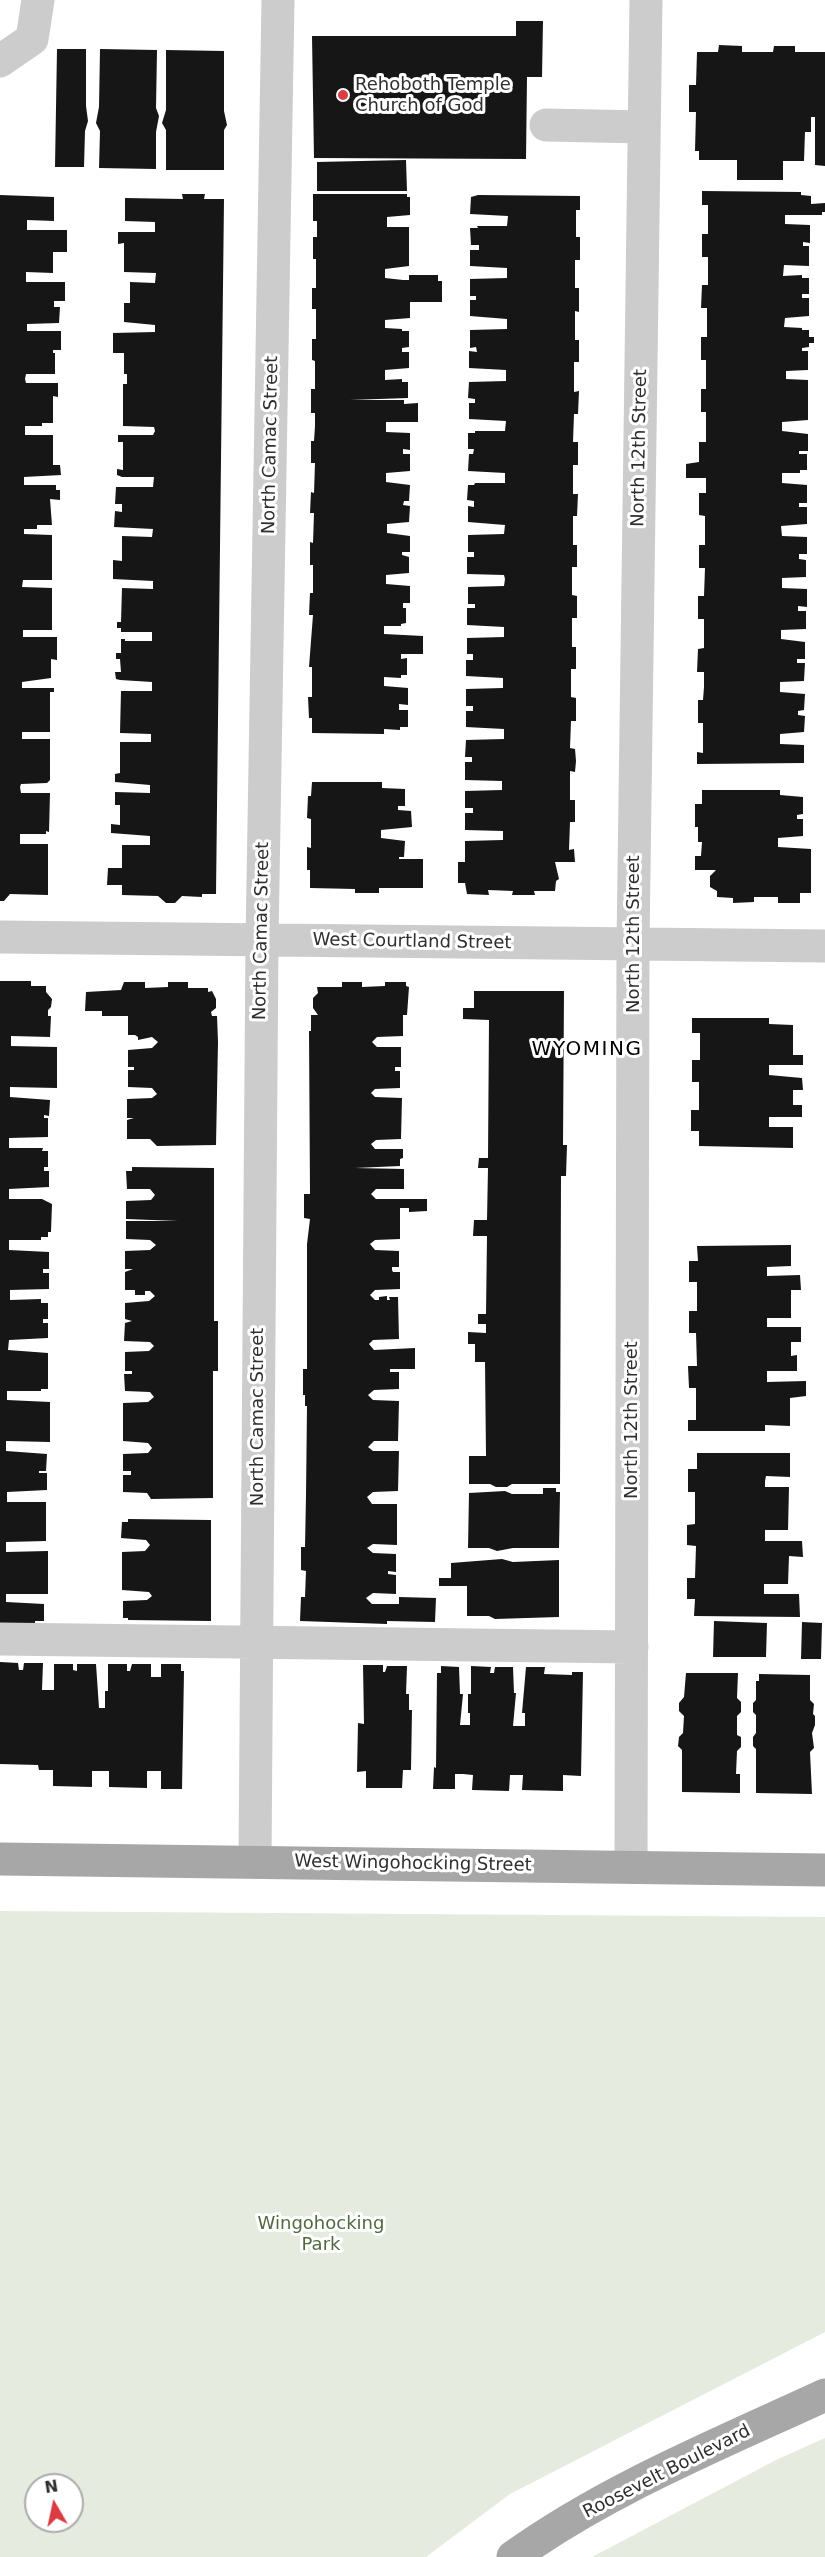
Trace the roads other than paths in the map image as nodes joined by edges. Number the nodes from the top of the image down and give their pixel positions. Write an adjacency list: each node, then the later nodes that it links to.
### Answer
1 (38, 0): 4 (street)
2 (278, 0): 8 (street, North Camac Street)
3 (646, 0): 6 (street, North 12th Street)
4 (0, 61)
5 (546, 125): 6 (street)
6 (644, 127): 9 (street, North 12th Street)
7 (0, 938): 8 (street, West Courtland Street)
8 (262, 940): 9 (street, West Courtland Street); 12 (street, North Camac Street)
9 (633, 944): 10 (street, West Courtland Street); 13 (street, North 12th Street)
10 (825, 946)
11 (0, 1639): 12 (street)
12 (256, 1642): 13 (street); 15 (street, North Camac Street)
13 (632, 1647): 16 (street, North 12th Street)
14 (0, 1859): 15 (main road, West Wingohocking Street)
15 (255, 1861): 16 (main road, West Wingohocking Street)
16 (631, 1868): 17 (main road, West Wingohocking Street)
17 (825, 1870)
18 (825, 2395): 19 (main road, Roosevelt Boulevard)
19 (513, 2557)

